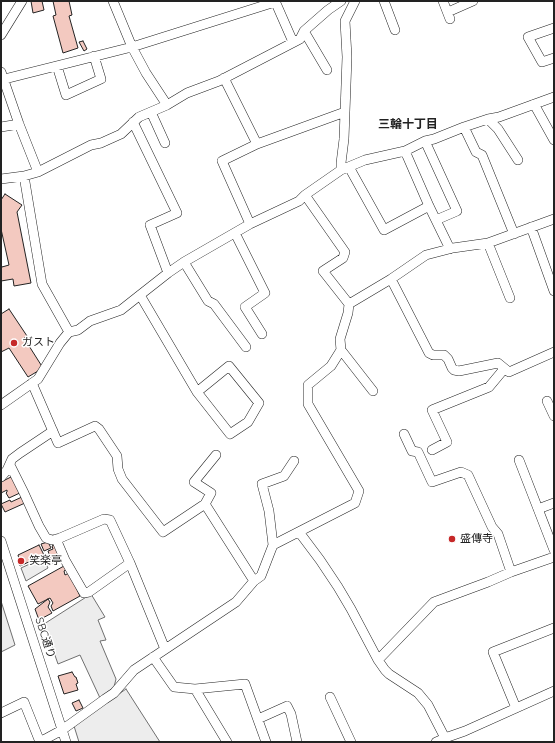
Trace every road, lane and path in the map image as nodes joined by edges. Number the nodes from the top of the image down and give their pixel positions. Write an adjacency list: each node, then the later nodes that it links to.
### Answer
1 (22, 1): 12 (street)
2 (113, 1): 14 (street)
3 (341, 1): 11 (street)
4 (355, 1): 25 (street)
5 (384, 1): 10 (street)
6 (443, 1): 7 (street)
7 (473, 1)
8 (275, 2): 13 (street); 14 (street)
9 (554, 28): 16 (street)
10 (395, 30)
11 (304, 31): 13 (street); 18 (street)
12 (1, 36)
13 (294, 42): 20 (street)
14 (132, 47): 15 (street); 23 (street)
15 (94, 56): 17 (street); 17 (street)
16 (554, 58)
17 (57, 66): 19 (street)
18 (327, 70)
19 (2, 77): 28 (street)
20 (224, 78): 23 (street); 34 (street)
21 (554, 97): 22 (street)
22 (534, 104): 26 (street); 31 (street)
23 (167, 105): 24 (street)
24 (151, 112): 27 (street); 33 (street)
25 (345, 112): 34 (street); 37 (street)
26 (488, 119): 30 (street); 36 (street)
27 (133, 122): 38 (street); 52 (street)
28 (19, 124): 29 (street); 38 (street)
29 (1, 127)
30 (464, 127): 32 (street); 48 (street)
31 (554, 140)
32 (425, 141): 35 (street); 44 (street)
33 (165, 143)
34 (257, 144): 45 (street)
35 (405, 151): 37 (street); 42 (street)
36 (518, 160)
37 (345, 168): 41 (street); 42 (street)
38 (38, 172): 39 (street)
39 (24, 176): 40 (street); 58 (street)
40 (1, 179)
41 (305, 195): 45 (street); 57 (street)
42 (429, 206): 44 (street)
43 (554, 219): 46 (street)
44 (436, 220): 50 (street)
45 (250, 224): 47 (street)
46 (531, 227): 48 (street); 54 (street)
47 (235, 233): 51 (street); 59 (street)
48 (514, 234): 49 (street)
49 (488, 243): 50 (street); 56 (street)
50 (450, 249): 53 (street)
51 (184, 262): 52 (street); 60 (street)
52 (168, 273): 55 (street)
53 (390, 279): 57 (street); 63 (street)
54 (554, 291)
55 (140, 295): 58 (street); 65 (street)
56 (510, 298)
57 (349, 304): 61 (street)
58 (69, 332): 64 (street)
59 (262, 334)
60 (246, 347)
61 (342, 350): 66 (street); 81 (street)
62 (554, 352): 63 (street)
63 (504, 369): 72 (street)
64 (32, 383): 68 (street); 70 (street)
65 (197, 392): 65 (street)
66 (373, 392)
67 (547, 401): 69 (street)
68 (1, 405)
69 (554, 416)
70 (53, 431): 76 (street); 79 (street)
71 (404, 434): 88 (street)
72 (432, 450)
73 (216, 455): 79 (street)
74 (519, 460): 80 (street)
75 (294, 461): 84 (street)
76 (10, 465): 77 (street); 82 (street)
77 (1, 477)
78 (554, 503): 80 (street)
79 (205, 504): 89 (street)
80 (538, 508): 85 (street)
81 (299, 532): 84 (street); 93 (street)
82 (56, 539): 87 (street); 87 (street)
83 (1, 541): 100 (street, SBC通り)
84 (273, 545): 89 (street)
85 (554, 550)
86 (554, 557): 88 (street)
87 (130, 563): 91 (street)
88 (511, 572): 93 (street)
89 (254, 581): 91 (street)
90 (554, 628): 97 (street)
91 (165, 649): 92 (street)
92 (153, 657): 94 (street); 100 (street)
93 (378, 660): 101 (street)
94 (195, 689): 99 (street); 104 (street)
95 (554, 691): 97 (street)
96 (330, 697): 107 (street)
97 (516, 708): 101 (street)
98 (1, 713): 102 (street)
99 (258, 719): 105 (street); 106 (street)
100 (62, 730): 102 (street); 103 (street, SBC通り)
101 (441, 740)
102 (40, 742)
103 (66, 742)
104 (227, 742)
105 (266, 742)
106 (297, 742)
107 (351, 742)

